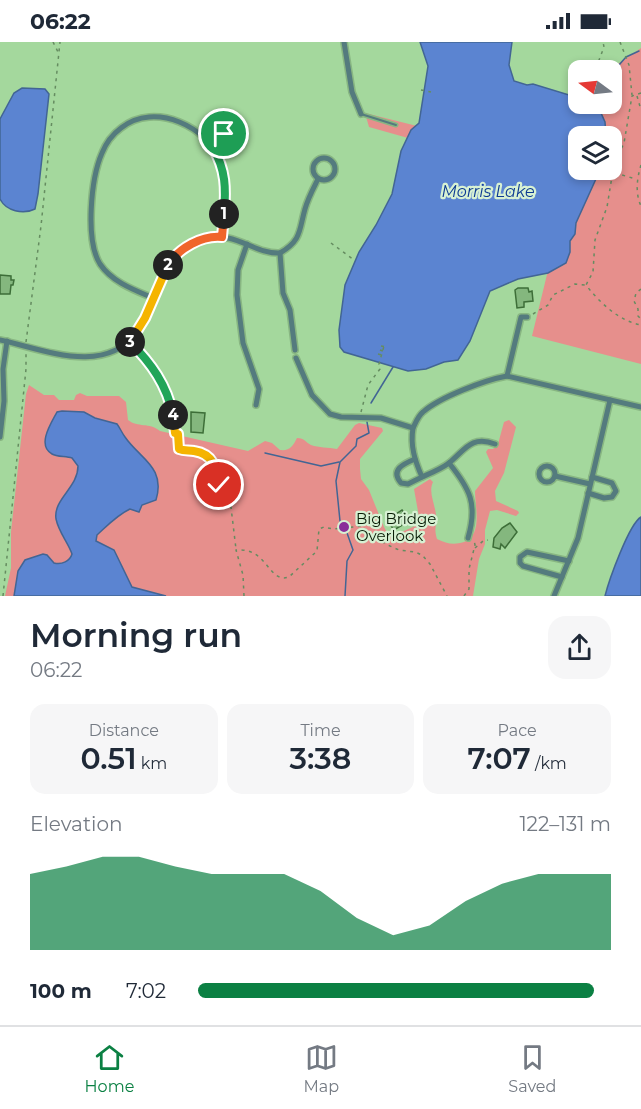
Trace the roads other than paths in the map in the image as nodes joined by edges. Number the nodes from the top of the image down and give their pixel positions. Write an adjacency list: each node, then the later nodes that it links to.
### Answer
1 (344, 42): 2 (street)
2 (361, 114): 3 (lane)
3 (396, 125)
4 (200, 134): 5 (street); 5 (street); 10 (street)
5 (213, 148): 7 (street)
6 (318, 179): 6 (street); 9 (street)
7 (222, 237): 8 (street); 10 (street)
8 (248, 244): 9 (street); 19 (street)
9 (280, 252): 15 (street)
10 (153, 298): 14 (street)
11 (527, 317): 17 (street)
12 (0, 340): 13 (street)
13 (7, 341): 14 (street); 23 (street)
14 (130, 342): 22 (street)
15 (295, 350)
16 (296, 358): 21 (street)
17 (507, 376): 18 (street); 21 (street)
18 (610, 400): 20 (street); 29 (street)
19 (256, 405)
20 (641, 407)
21 (413, 428): 25 (street)
22 (175, 433)
23 (0, 437)
24 (495, 444): 26 (street)
25 (415, 459): 28 (street); 28 (street)
26 (449, 463): 28 (street); 32 (street)
27 (555, 476): 30 (street)
28 (422, 477)
29 (592, 477): 30 (street); 31 (street)
30 (590, 484): 31 (street)
31 (588, 493): 33 (street)
32 (468, 537)
33 (569, 561): 34 (street); 34 (street)
34 (562, 577): 35 (street)
35 (554, 596)

